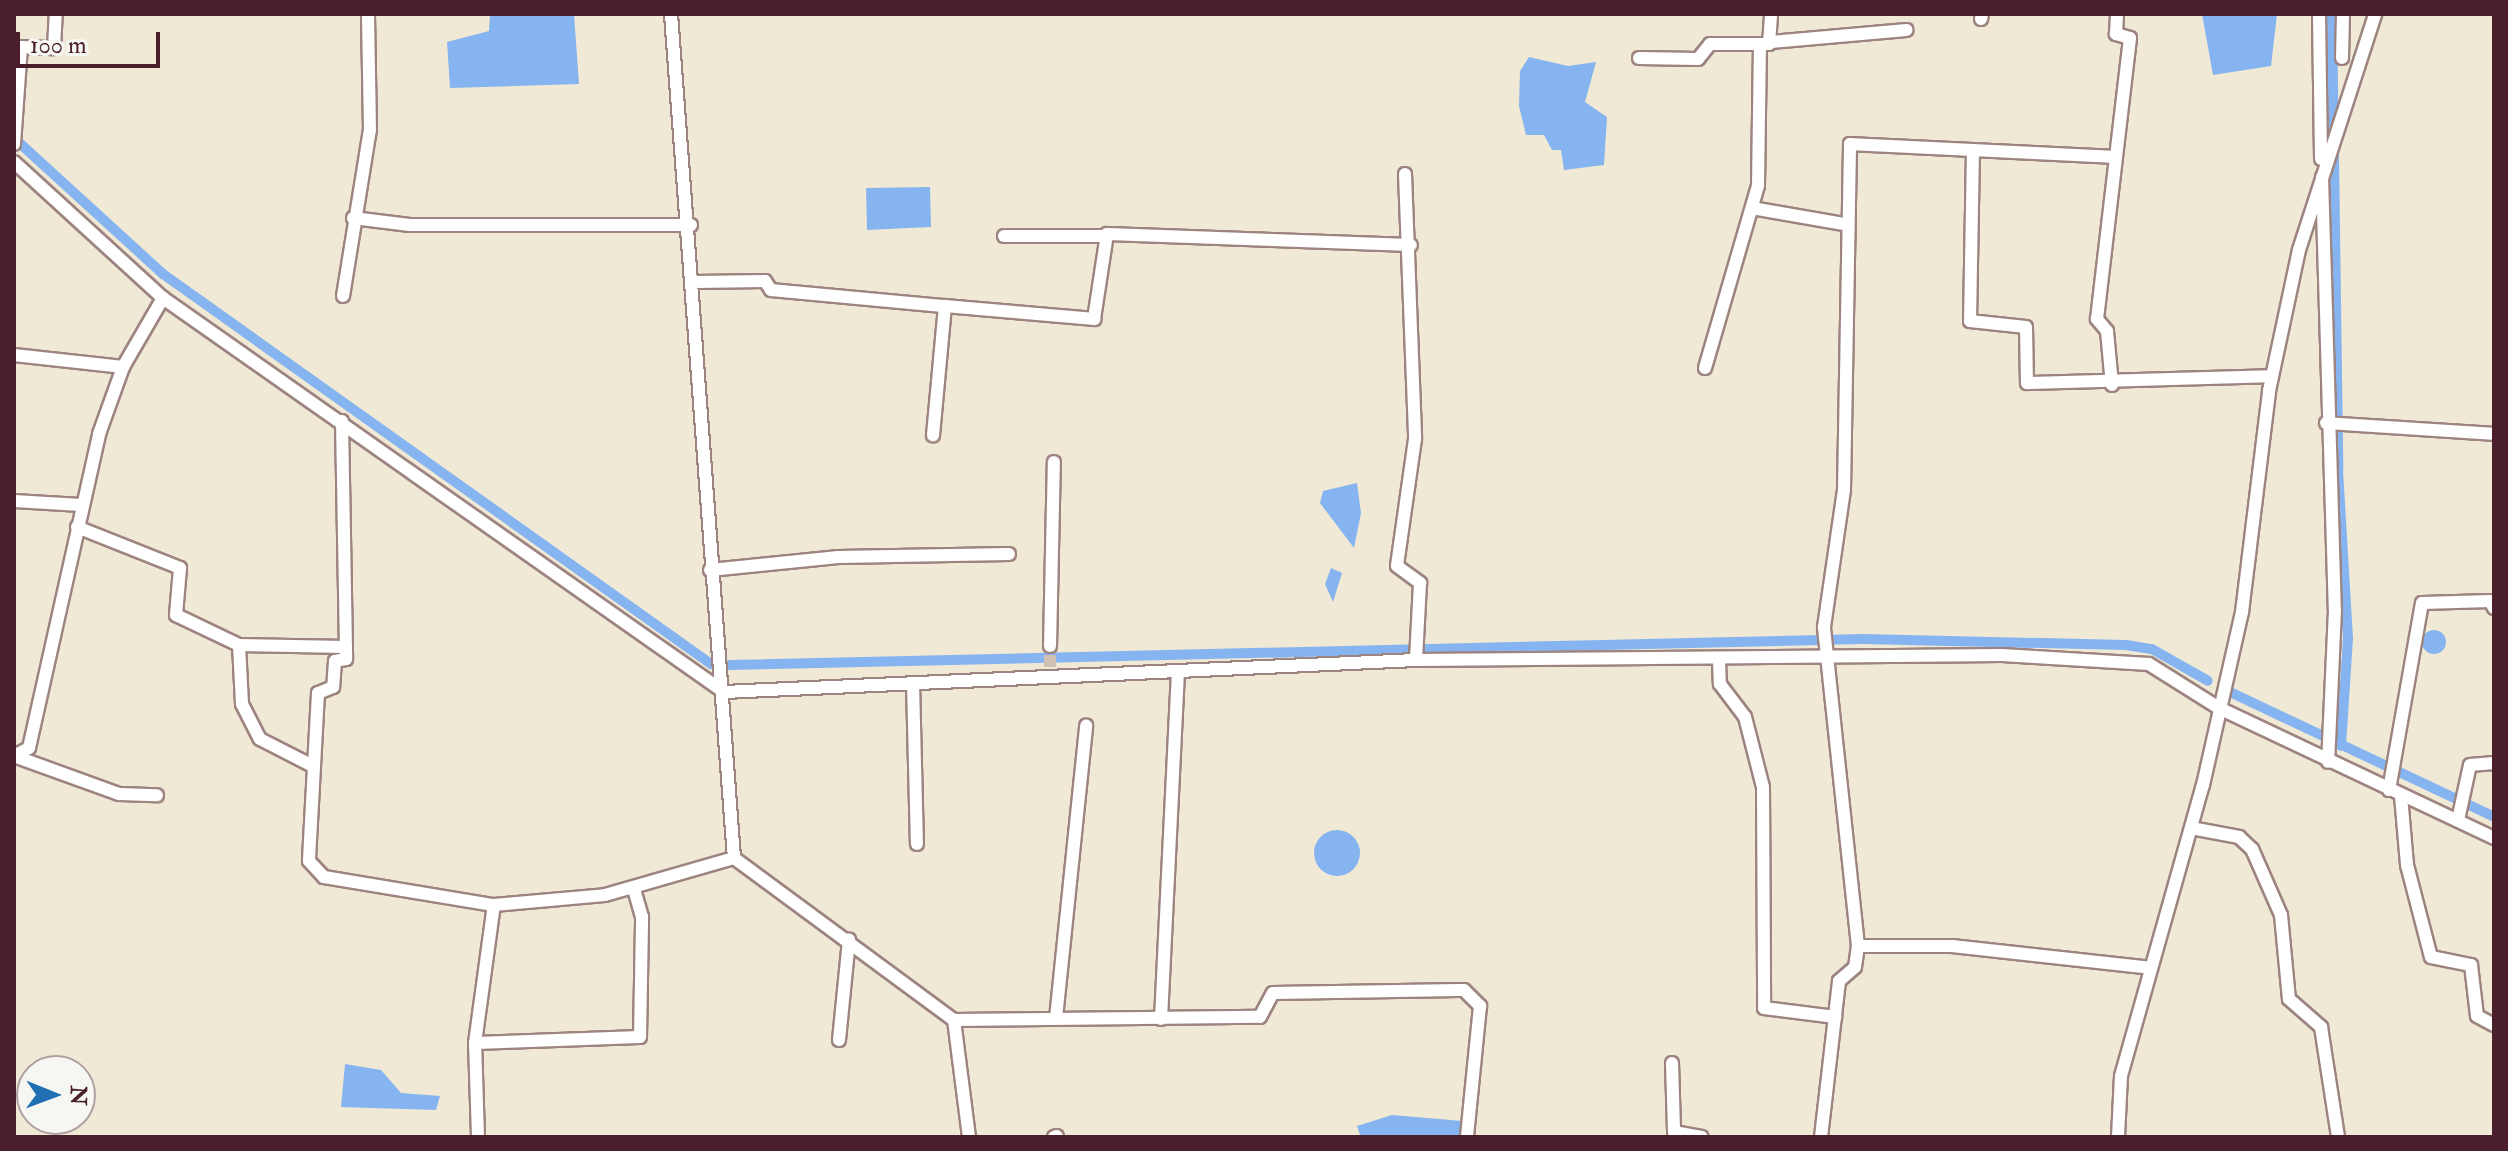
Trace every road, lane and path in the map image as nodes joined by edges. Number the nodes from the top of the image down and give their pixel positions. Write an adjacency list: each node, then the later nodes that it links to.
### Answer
1 (56, 14): 13 (street)
2 (368, 14): 20 (street)
3 (671, 14): 22 (street)
4 (1771, 14): 10 (street)
5 (2117, 14): 15 (street)
6 (2319, 14): 16 (street)
7 (2343, 14): 12 (street)
8 (2375, 14): 16 (street)
9 (1906, 30): 10 (street)
10 (1766, 43): 11 (street); 19 (street)
11 (1639, 58)
12 (2342, 58)
13 (14, 144)
14 (1973, 150): 15 (street); 21 (street); 34 (street)
15 (2116, 157): 34 (street)
16 (2323, 158): 33 (street); 36 (street)
17 (14, 162): 28 (street)
18 (1405, 174): 25 (street)
19 (1752, 208): 21 (street); 32 (street)
20 (353, 218): 22 (street); 27 (street)
21 (1844, 224): 49 (street)
22 (691, 225): 26 (street)
23 (1004, 236): 24 (street)
24 (1102, 236): 25 (street); 29 (street)
25 (1411, 245): 50 (street)
26 (696, 282): 29 (street); 44 (street)
27 (343, 296)
28 (163, 298): 31 (street); 35 (street)
29 (945, 306): 38 (street)
30 (14, 355): 31 (street)
31 (123, 367): 41 (street)
32 (1705, 368)
33 (2272, 376): 34 (street); 55 (street)
34 (2112, 385)
35 (342, 421): 48 (street); 54 (street)
36 (2334, 424): 37 (street); 58 (street)
37 (2494, 434)
38 (933, 435)
39 (1054, 462): 47 (street)
40 (14, 501): 41 (street)
41 (81, 505): 42 (street)
42 (77, 527): 46 (street); 57 (street)
43 (1009, 554): 44 (street)
44 (710, 570): 54 (street)
45 (2494, 608): 61 (street)
46 (239, 645): 48 (street); 60 (street)
47 (1050, 646)
48 (346, 647): 60 (street)
49 (1825, 651): 51 (street); 55 (street); 71 (street)
50 (1416, 656): 51 (street); 52 (street)
51 (1719, 660): 73 (street)
52 (1178, 674): 53 (street); 75 (street)
53 (913, 683): 54 (street); 66 (street)
54 (724, 692): 67 (street)
55 (2219, 708): 58 (street); 64 (street)
56 (1086, 726): 74 (street)
57 (14, 756): 62 (street)
58 (2328, 756): 61 (street)
59 (2494, 763): 63 (street)
60 (313, 766): 69 (street)
61 (2394, 789): 63 (street); 77 (street)
62 (157, 795)
63 (2459, 816): 65 (street)
64 (2191, 828): 72 (street); 87 (street)
65 (2494, 838)
66 (917, 844)
67 (734, 858): 68 (street); 70 (street)
68 (634, 889): 69 (street); 79 (street)
69 (494, 905): 79 (street)
70 (849, 939): 76 (street); 78 (street)
71 (1858, 946): 72 (street); 73 (street)
72 (2150, 968): 86 (street)
73 (1835, 1017): 85 (street)
74 (1056, 1018): 75 (street); 76 (street)
75 (1161, 1019): 83 (street)
76 (954, 1020): 82 (street)
77 (2494, 1025)
78 (839, 1040)
79 (475, 1043): 81 (street)
80 (1672, 1063): 84 (street)
81 (478, 1137)
82 (969, 1137)
83 (1467, 1137)
84 (1702, 1137)
85 (1821, 1137)
86 (2118, 1137)
87 (2338, 1137)

